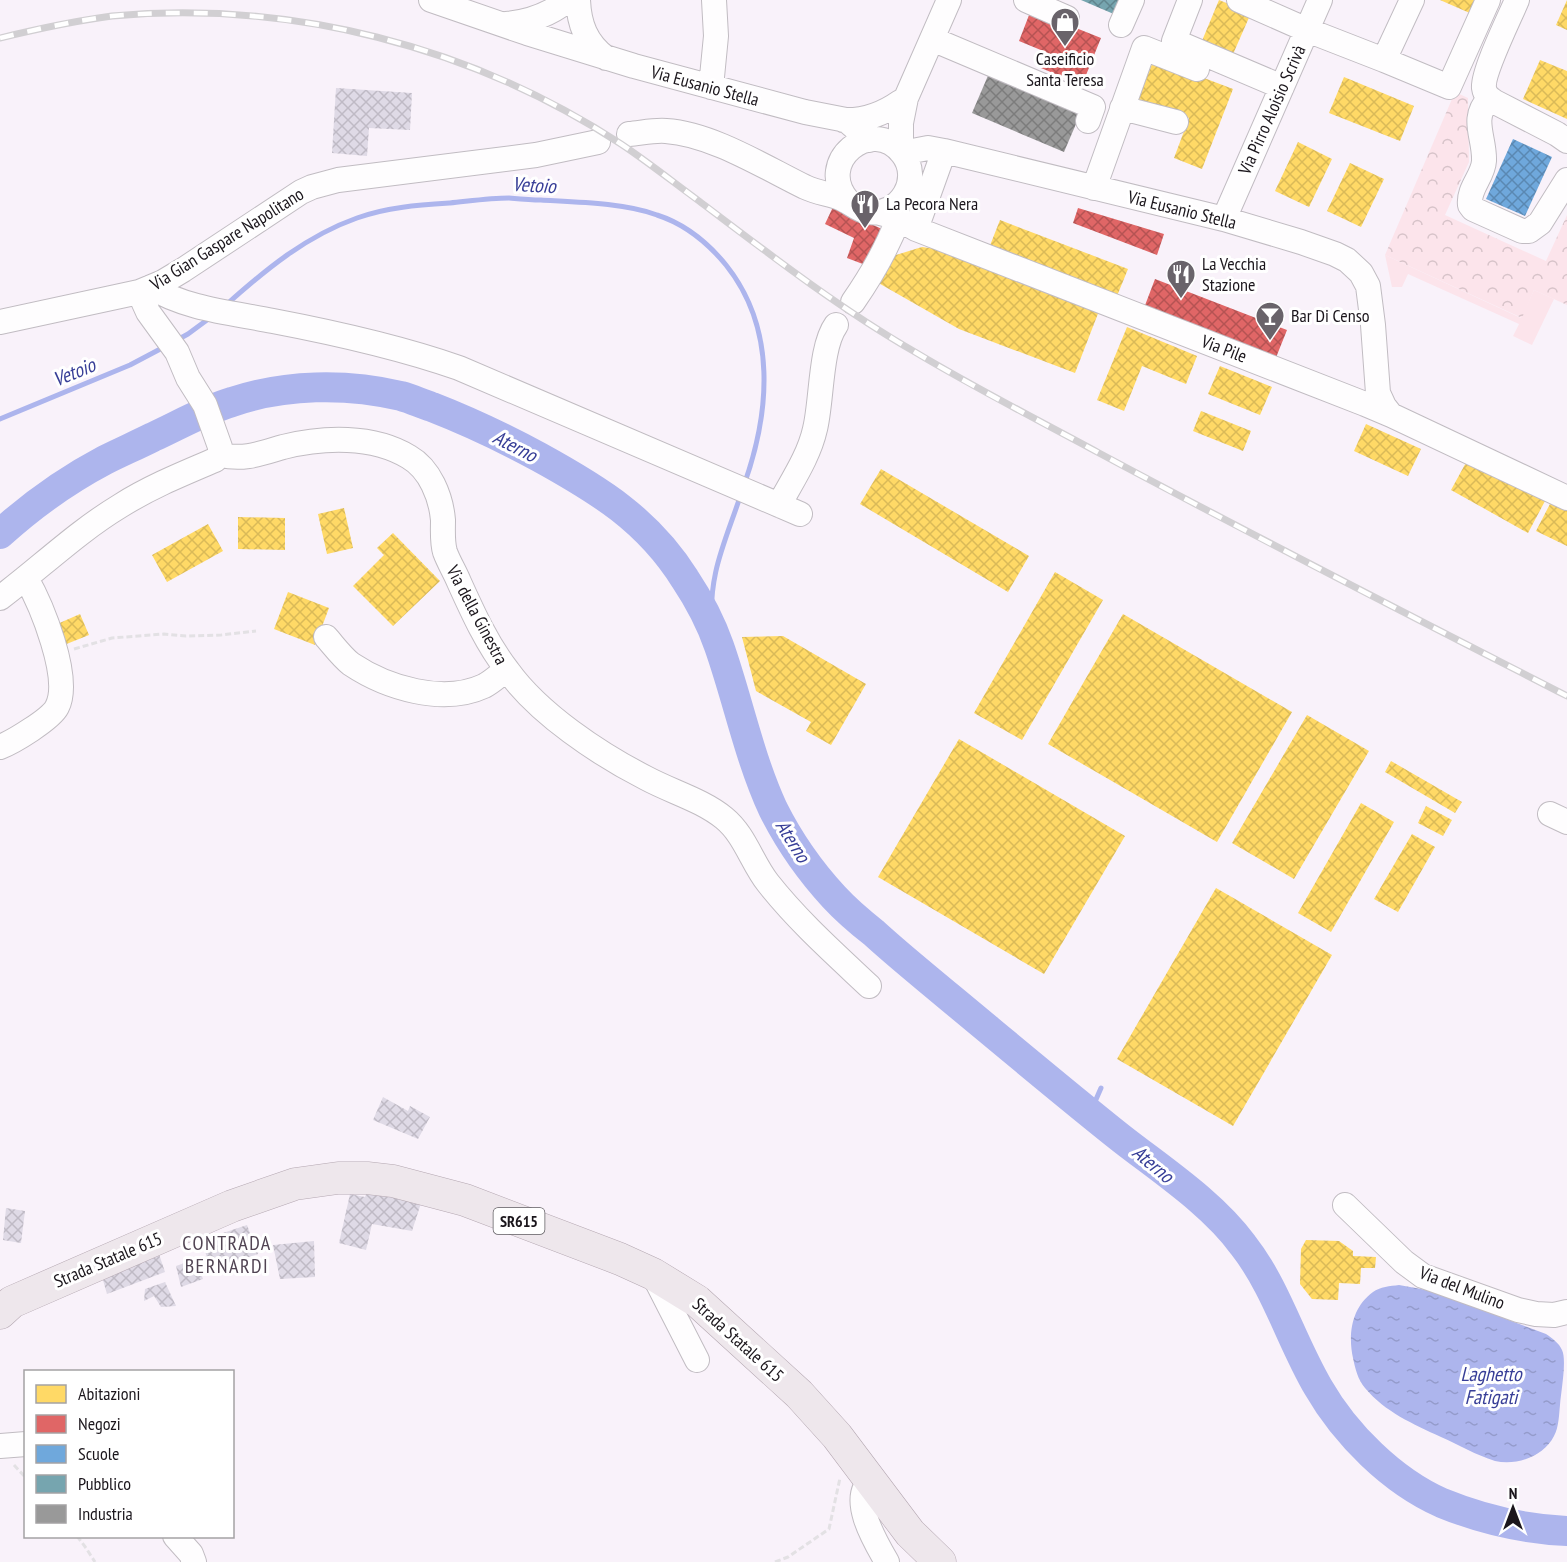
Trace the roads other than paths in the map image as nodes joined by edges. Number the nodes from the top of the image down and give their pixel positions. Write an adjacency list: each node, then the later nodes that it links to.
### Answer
1 (431, 0): 14 (street, Via Eusanio Stella)
2 (714, 0): 22 (street)
3 (949, 0): 17 (street)
4 (1026, 0): 13 (street)
5 (1132, 0): 15 (street)
6 (1190, 0): 23 (street)
7 (1239, 0): 16 (street)
8 (1320, 0): 16 (street, Via Pirro Aloisio Scrivà)
9 (1412, 0): 20 (street)
10 (1488, 0): 20 (street)
11 (1517, 0): 25 (street)
12 (574, 3): 14 (street); 18 (street); 19 (street)
13 (1067, 18)
14 (501, 25): 18 (street, Via Eusanio Stella)
15 (1121, 25)
16 (1307, 30): 20 (street); 23 (street, Via Pirro Aloisio Scrivà)
17 (932, 39): 24 (street); 29 (street)
18 (559, 43): 19 (street, Via Eusanio Stella)
19 (606, 58): 22 (street, Via Eusanio Stella)
20 (1384, 60)
21 (1197, 69): 26 (street)
22 (711, 87): 27 (street, Via Eusanio Stella)
23 (1282, 87): 42 (street, Via Pirro Aloisio Scrivà)
24 (905, 98): 28 (street); 32 (street); 35 (street); 36 (street)
25 (1489, 99): 33 (street); 39 (street)
26 (1122, 108): 30 (street); 40 (street)
27 (805, 112): 28 (street, Via Eusanio Stella); 37 (street, Via Eusanio Stella)
28 (843, 120): 32 (street, Via Eusanio Stella)
29 (1088, 121)
30 (1176, 122)
31 (630, 135): 38 (street)
32 (869, 140): 36 (street); 37 (street)
33 (1567, 141)
34 (598, 142): 44 (street, Via Gian Gaspare Napolitano)
35 (938, 150): 36 (street, Via Eusanio Stella); 40 (street, Via Eusanio Stella); 43 (street)
36 (902, 152): 43 (street)
37 (842, 159): 38 (street); 41 (street)
38 (785, 176): 41 (street)
39 (1567, 180)
40 (1094, 188): 42 (street, Via Eusanio Stella)
41 (848, 201): 43 (street)
42 (1224, 219): 48 (street, Via Eusanio Stella)
43 (897, 220): 45 (street); 49 (street, Via Pile)
44 (145, 290): 46 (street, Via Gian Gaspare Napolitano); 47 (street); 51 (street)
45 (853, 302)
46 (0, 322)
47 (836, 325)
48 (1375, 366): 49 (street, Via Eusanio Stella); 50 (street, Via Eusanio Stella)
49 (1338, 394): 50 (street, Via Pile)
50 (1391, 415): 52 (street, Via Pile)
51 (218, 444): 53 (street); 56 (street, Via della Ginestra)
52 (1567, 498)
53 (26, 578): 54 (street); 57 (street)
54 (0, 598)
55 (326, 637): 56 (street)
56 (506, 669): 58 (street, Via della Ginestra)
57 (0, 747)
58 (869, 986)
59 (1345, 1205): 61 (street, Via del Mulino)
60 (653, 1274): 62 (main road, Strada Statale 615 / SR615); 63 (street); 66 (main road, Strada Statale 615 / SR615)
61 (1567, 1312)
62 (0, 1313)
63 (697, 1360)
64 (24, 1444): 65 (street)
65 (0, 1446)
66 (872, 1480): 69 (street); 70 (main road, Strada Statale 615 / SR615)
67 (177, 1538): 68 (street)
68 (194, 1562)
69 (887, 1562)
70 (940, 1562)

